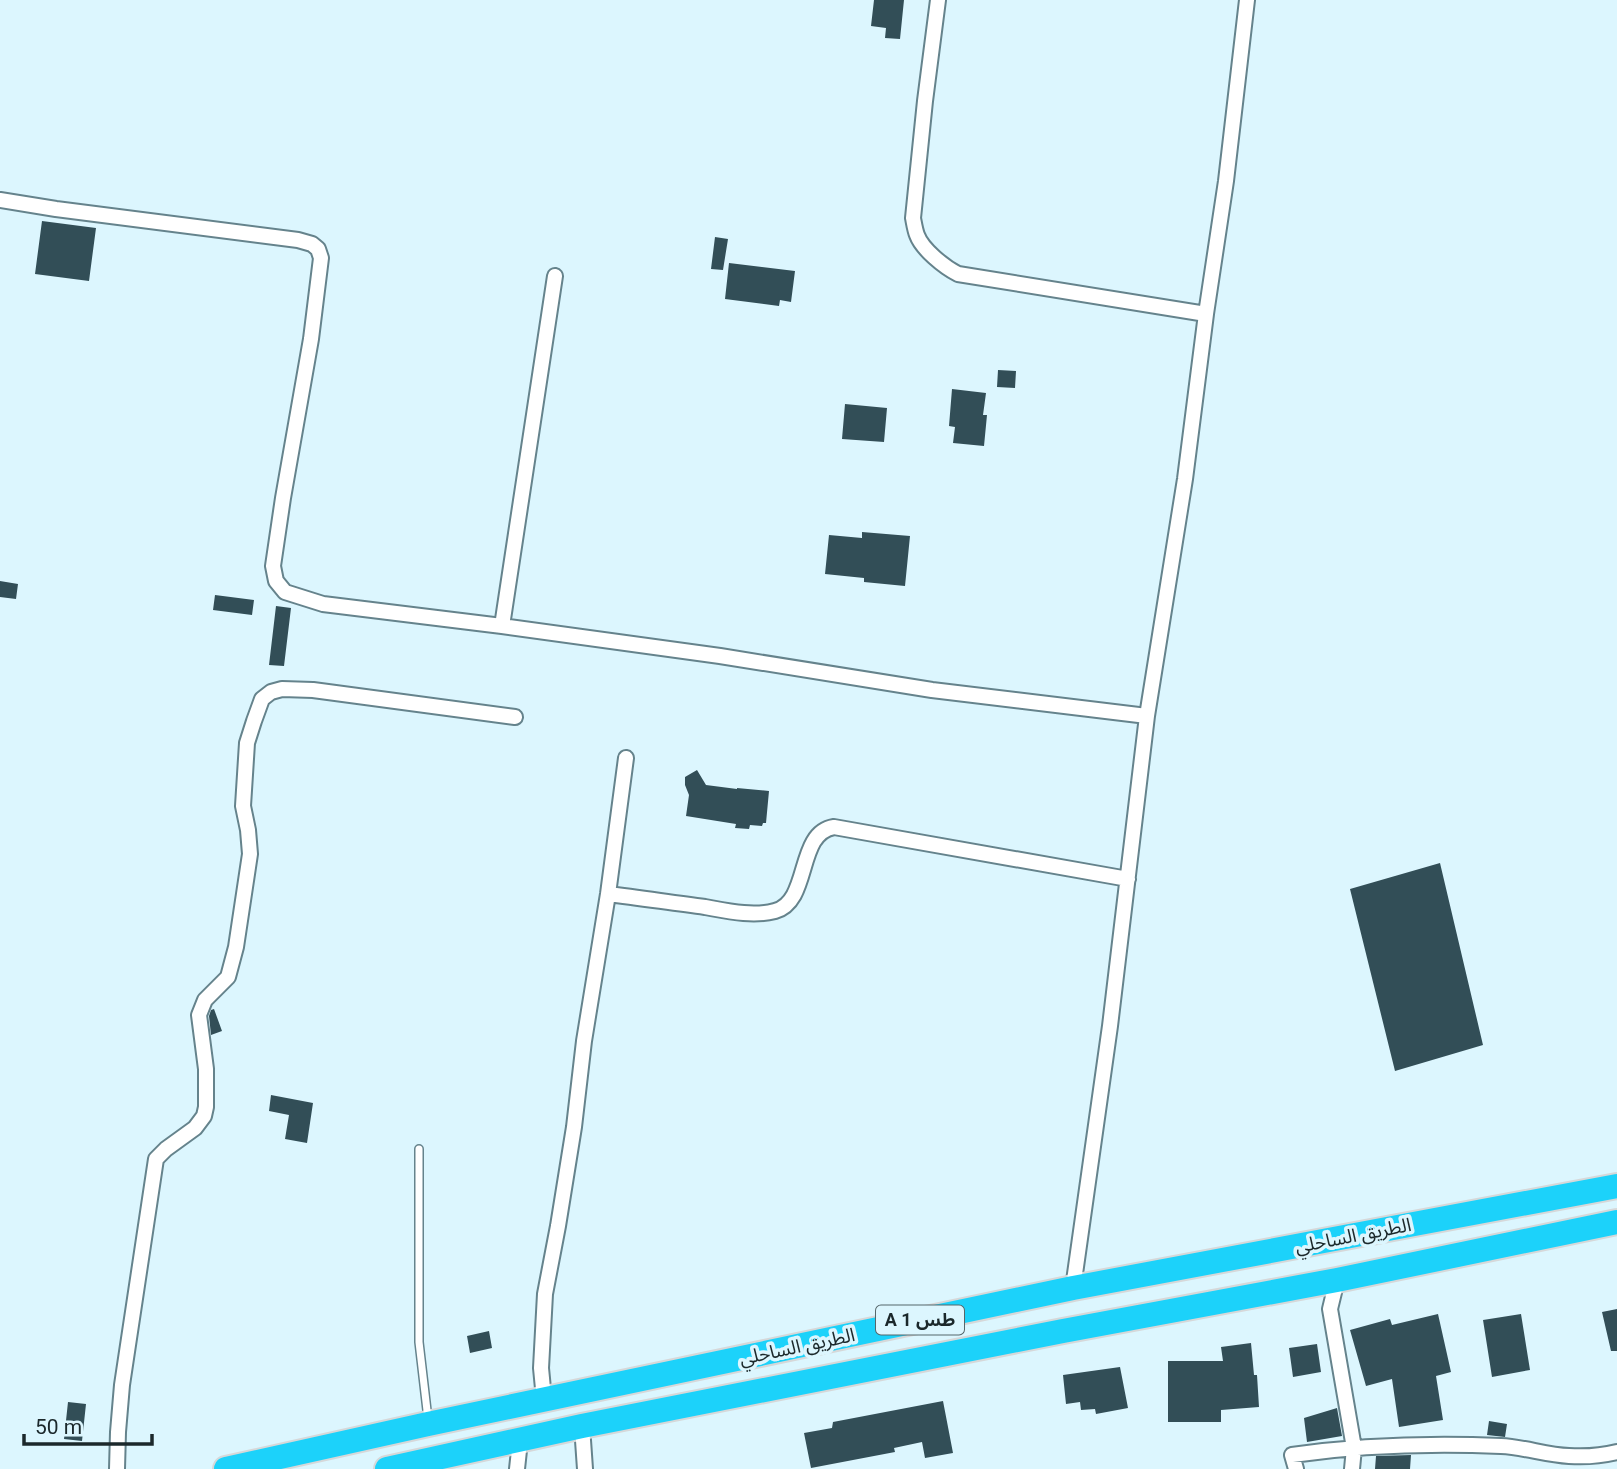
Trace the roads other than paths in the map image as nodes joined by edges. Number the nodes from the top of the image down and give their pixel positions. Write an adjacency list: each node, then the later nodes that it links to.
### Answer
1 (938, 0): 5 (street)
2 (1247, 0): 5 (street)
3 (0, 200): 6 (street)
4 (555, 276): 6 (street)
5 (1206, 314): 7 (street)
6 (502, 626): 7 (street)
7 (1147, 716): 10 (street)
8 (514, 717): 23 (street)
9 (626, 758): 11 (street)
10 (1128, 879): 11 (street); 16 (street)
11 (608, 894): 17 (street)
12 (419, 1149): 18 (lane)
13 (1617, 1186): 16 (highway, الطريق الساحلي / A 1 طس)
14 (1617, 1222): 15 (highway, الطريق الساحلي / A 1 طس)
15 (1337, 1280): 19 (highway, الطريق الساحلي / A 1 طس); 21 (street)
16 (1073, 1288): 17 (highway, الطريق الساحلي / A 1 طس)
17 (544, 1399): 18 (highway, الطريق الساحلي / A 1 طس)
18 (428, 1424): 24 (highway, الطريق الساحلي / A 1 طس)
19 (582, 1426): 20 (highway, الطريق الساحلي / A 1 طس); 27 (street)
20 (520, 1441): 25 (highway, الطريق الساحلي / A 1 طس); 26 (street)
21 (1354, 1448): 22 (street); 28 (street); 29 (street)
22 (1617, 1452)
23 (117, 1469)
24 (226, 1469)
25 (387, 1469)
26 (517, 1469)
27 (585, 1469)
28 (1296, 1469)
29 (1352, 1469)

